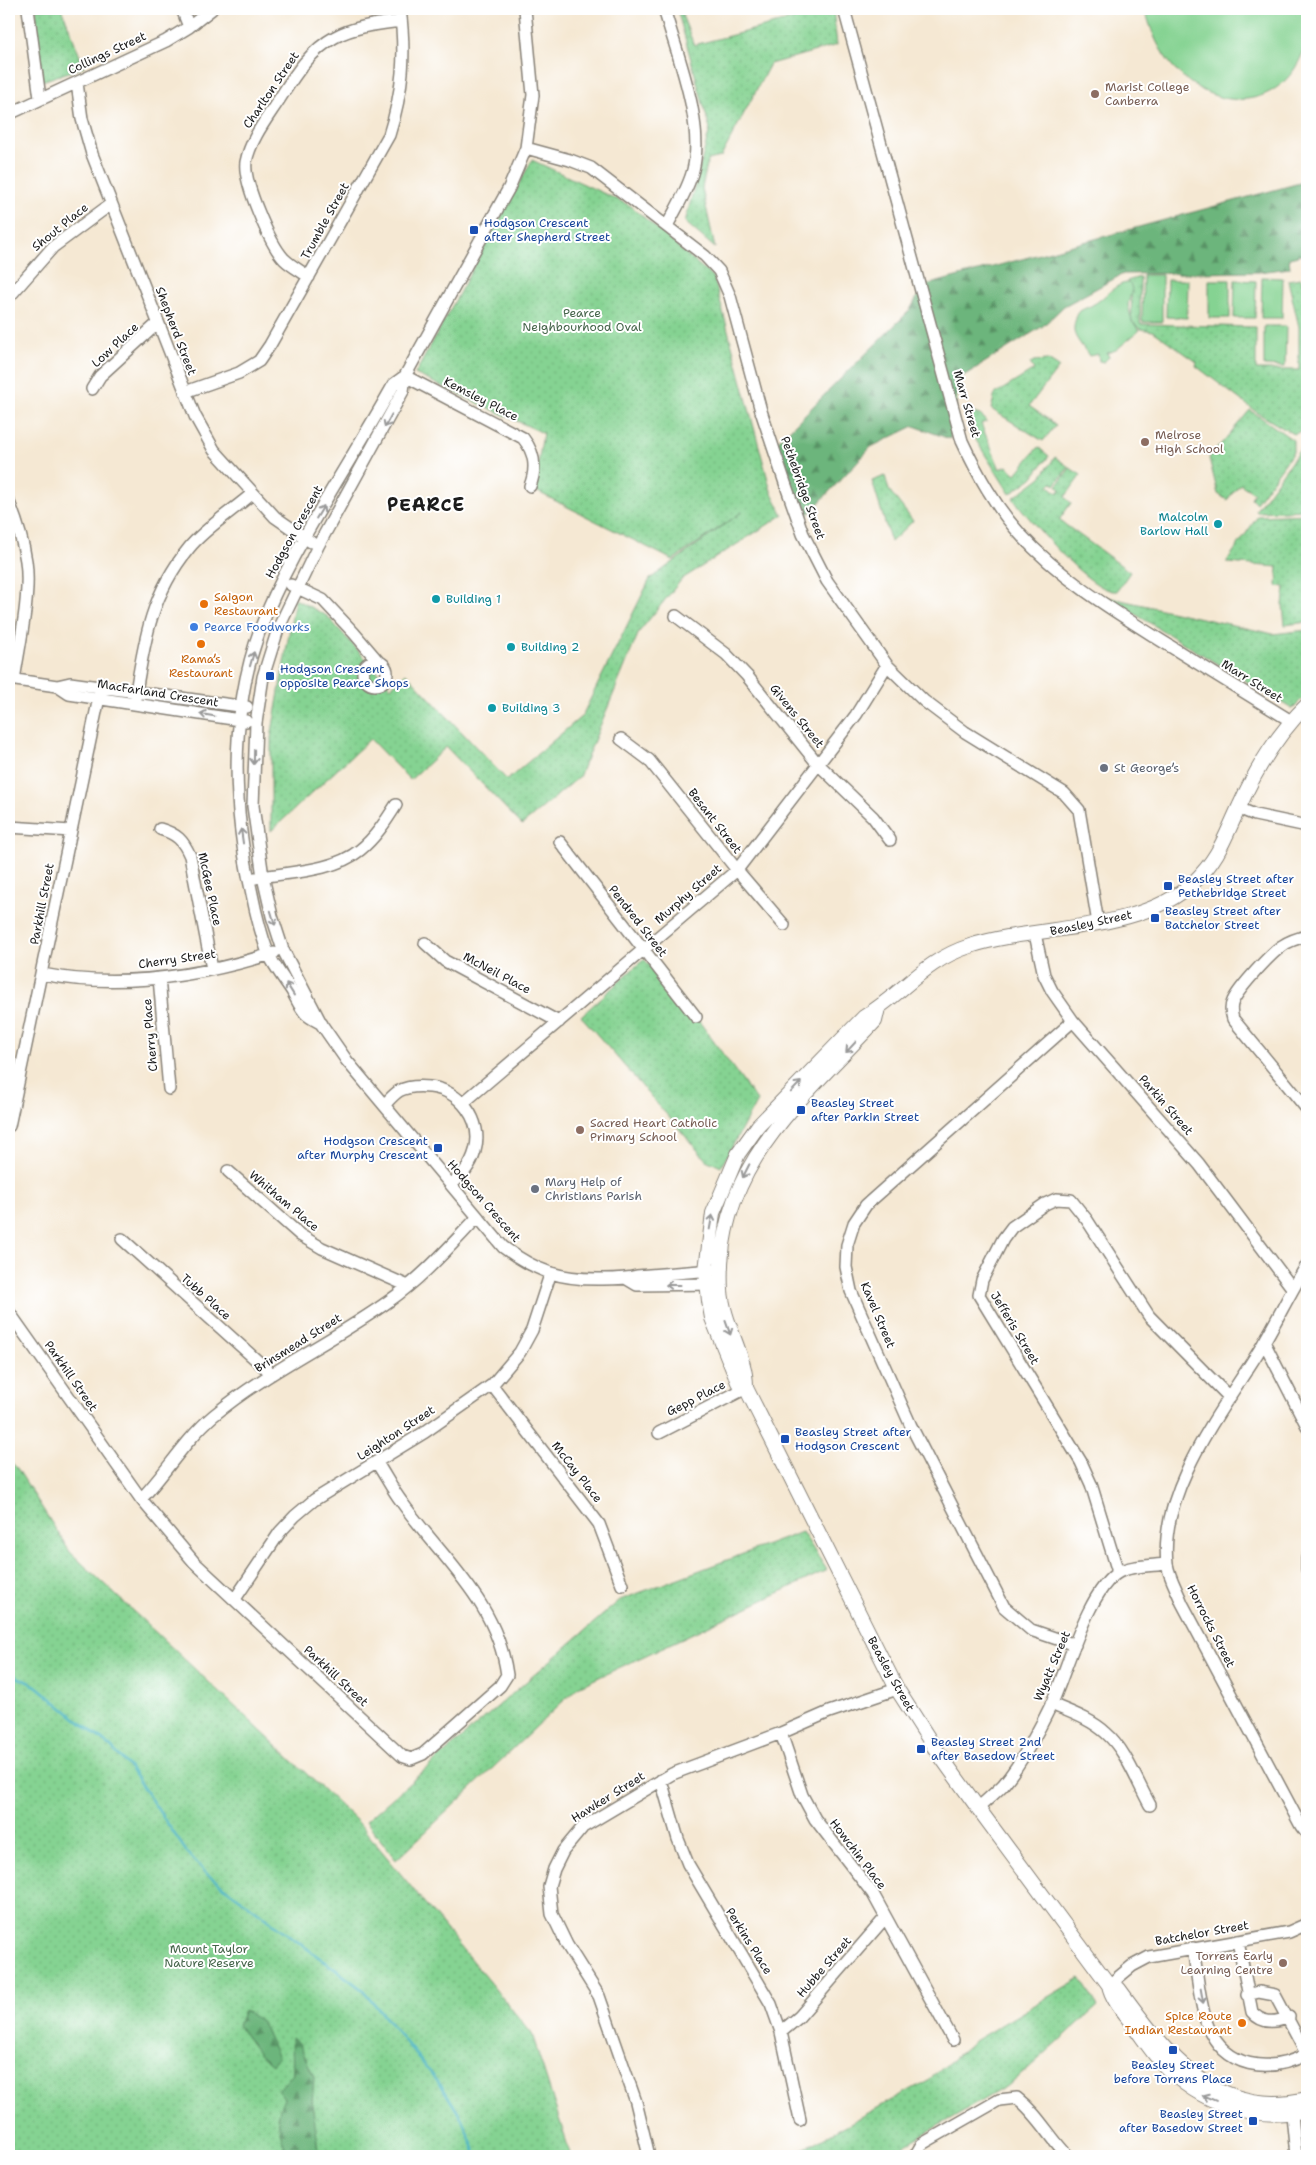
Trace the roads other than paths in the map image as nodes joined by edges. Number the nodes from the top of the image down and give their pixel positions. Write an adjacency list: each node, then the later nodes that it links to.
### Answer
1 (28, 9): 11 (street)
2 (182, 9): 9 (street)
3 (212, 9): 9 (street, Collings Street)
4 (400, 9): 8 (street, Trumble Street)
5 (525, 9): 13 (street, Hodgson Crescent)
6 (664, 9): 15 (street)
7 (844, 9): 39 (street, Marr Street)
8 (401, 21): 16 (street, Trumble Street); 16 (street, Charlton Street)
9 (189, 27): 10 (street, Collings Street)
10 (77, 83): 11 (street, Collings Street); 14 (street, Shepherd Street)
11 (40, 98): 12 (street, Collings Street)
12 (9, 114)
13 (526, 148): 15 (street, Pethebridge Street); 19 (street, Hodgson Crescent)
14 (111, 204): 17 (street, Shout Place); 18 (street, Shepherd Street)
15 (667, 226): 31 (street, Pethebridge Street)
16 (309, 277): 21 (street, Trumble Street)
17 (9, 297)
18 (158, 323): 20 (street, Low Place); 21 (street, Shepherd Street)
19 (405, 376): 22 (street, Kemsley Place); 25 (street, Hodgson Crescent, one-way to 19); 26 (street, Hodgson Crescent, one-way to 26)
20 (92, 389)
21 (185, 392): 23 (street, Shepherd Street)
22 (530, 486)
23 (253, 493): 25 (street, Shepherd Street); 34 (street)
24 (9, 502): 32 (street)
25 (305, 538): 26 (street, Shepherd Street); 27 (street, Hodgson Crescent)
26 (318, 546): 28 (street, Hodgson Crescent)
27 (282, 581): 28 (street); 36 (street, Hodgson Crescent, one-way to 27)
28 (297, 588): 30 (street); 37 (street, Hodgson Crescent)
29 (676, 616): 42 (street, Givens Street)
30 (377, 660)
31 (887, 665): 42 (street, Murphy Street); 54 (street, Pethebridge Street)
32 (12, 680): 33 (street, MacFarland Crescent)
33 (100, 693): 34 (street, MacFarland Crescent); 48 (street, Parkhill Street)
34 (135, 698): 36 (street, MacFarland Crescent); 38 (street, MacFarland Crescent, one-way to 34)
35 (1307, 705): 39 (main road, Beasley Street)
36 (241, 706): 37 (street, MacFarland Crescent); 38 (street, Hodgson Crescent)
37 (258, 709): 40 (street, Hodgson Crescent)
38 (240, 720): 40 (street, MacFarland Crescent); 53 (street, Hodgson Crescent, one-way to 38)
39 (1291, 721): 44 (main road, Beasley Street)
40 (256, 722): 52 (street, Hodgson Crescent, one-way to 52)
41 (621, 739): 51 (street, Besant Street)
42 (817, 763): 49 (street, Givens Street); 51 (street, Murphy Street)
43 (396, 805): 52 (street)
44 (1238, 808): 45 (street); 54 (main road, Beasley Street)
45 (1307, 826)
46 (9, 827): 48 (street)
47 (160, 829): 62 (street, McGee Place)
48 (71, 831): 63 (street, Parkhill Street)
49 (890, 840)
50 (560, 842): 60 (street, Pendred Street)
51 (736, 870): 55 (street, Besant Street); 60 (street, Murphy Street)
52 (263, 877): 53 (street); 59 (street, Hodgson Crescent, one-way to 59)
53 (249, 880): 61 (street, Hodgson Crescent)
54 (1098, 923): 56 (main road, Beasley Street)
55 (784, 925)
56 (1035, 934): 66 (street, Parkin Street); 80 (main road, Beasley Street)
57 (1307, 936): 72 (street)
58 (425, 943): 67 (street, McNeil Place)
59 (283, 950): 61 (street, Cherry Street); 68 (street, Hodgson Crescent)
60 (644, 951): 65 (street, Pendred Street); 67 (street, Murphy Street)
61 (269, 954): 62 (street, Cherry Street); 68 (street, Hodgson Crescent, one-way to 61)
62 (212, 969): 64 (street, Cherry Street)
63 (42, 974): 64 (street, Cherry Street); 73 (street, Parkhill Street)
64 (159, 978): 69 (street, Cherry Place)
65 (696, 1016)
66 (1073, 1021): 82 (street, Parkin Street); 99 (street, Kavel Street)
67 (559, 1022): 71 (street, Murphy Street)
68 (322, 1025): 70 (street, Hodgson Crescent)
69 (169, 1089)
70 (385, 1104): 71 (street); 75 (street, Hodgson Crescent)
71 (463, 1104): 75 (street)
72 (1307, 1109)
73 (9, 1126)
74 (228, 1171): 81 (street, Whitham Place)
75 (451, 1186): 76 (street, Hodgson Crescent)
76 (478, 1218): 79 (street, Hodgson Crescent); 81 (street, Brinsmead Street)
77 (122, 1239): 85 (street, Tubb Place)
78 (1307, 1265): 82 (street, Horrocks Street)
79 (550, 1275): 80 (street, Hodgson Crescent); 86 (street, Leighton Street)
80 (713, 1277): 87 (main road, Beasley Street)
81 (408, 1286): 85 (street, Brinsmead Street)
82 (1293, 1288): 84 (street, Horrocks Street)
83 (9, 1312): 92 (street, Parkhill Street)
84 (1264, 1342): 88 (street, Horrocks Street); 89 (street)
85 (272, 1374): 92 (street, Brinsmead Street)
86 (492, 1385): 91 (street, Leighton Street); 97 (street, McCay Place)
87 (746, 1388): 90 (street, Gepp Place); 100 (main road, Beasley Street)
88 (1230, 1398): 94 (street, Horrocks Street); 96 (street, Jefferis Street)
89 (1307, 1426)
90 (659, 1433)
91 (377, 1462): 98 (street, Leighton Street); 98 (street, Parkhill Street)
92 (141, 1499): 98 (street, Parkhill Street)
93 (1307, 1558): 95 (street)
94 (1167, 1564): 96 (street); 106 (street, Horrocks Street)
95 (1307, 1569)
96 (1118, 1572): 99 (street, Wyatt Street)
97 (622, 1585)
98 (235, 1599)
99 (1075, 1645): 101 (street, Wyatt Street)
100 (897, 1689): 102 (street, Hawker Street); 105 (main road, Beasley Street)
101 (1051, 1704): 104 (street); 105 (street, Wyatt Street)
102 (782, 1732): 103 (street, Hawker Street); 107 (street, Howchin Place)
103 (661, 1780): 114 (street, Perkins Place); 121 (street, Hawker Street)
104 (1150, 1805)
105 (978, 1808): 111 (main road, Beasley Street)
106 (1307, 1834)
107 (885, 1918): 114 (street, Hubbe Street); 115 (street, Howchin Place)
108 (1307, 1924): 109 (street, Batchelor Street)
109 (1238, 1940): 110 (street, Batchelor Street); 112 (street)
110 (1193, 1948): 111 (street, Batchelor Street); 116 (street, one-way to 116)
111 (1109, 1985): 118 (main road, Beasley Street)
112 (1247, 1995): 113 (street); 113 (street)
113 (1288, 2017): 116 (street)
114 (781, 2032): 120 (street, Perkins Place)
115 (953, 2040)
116 (1307, 2054)
117 (1307, 2099): 118 (main road, Beasley Street)
118 (1291, 2108): 119 (main road, Beasley Street); 124 (street)
119 (1307, 2110)
120 (800, 2120)
121 (649, 2156)
122 (915, 2156): 123 (street)
123 (1068, 2156)
124 (1296, 2156)

